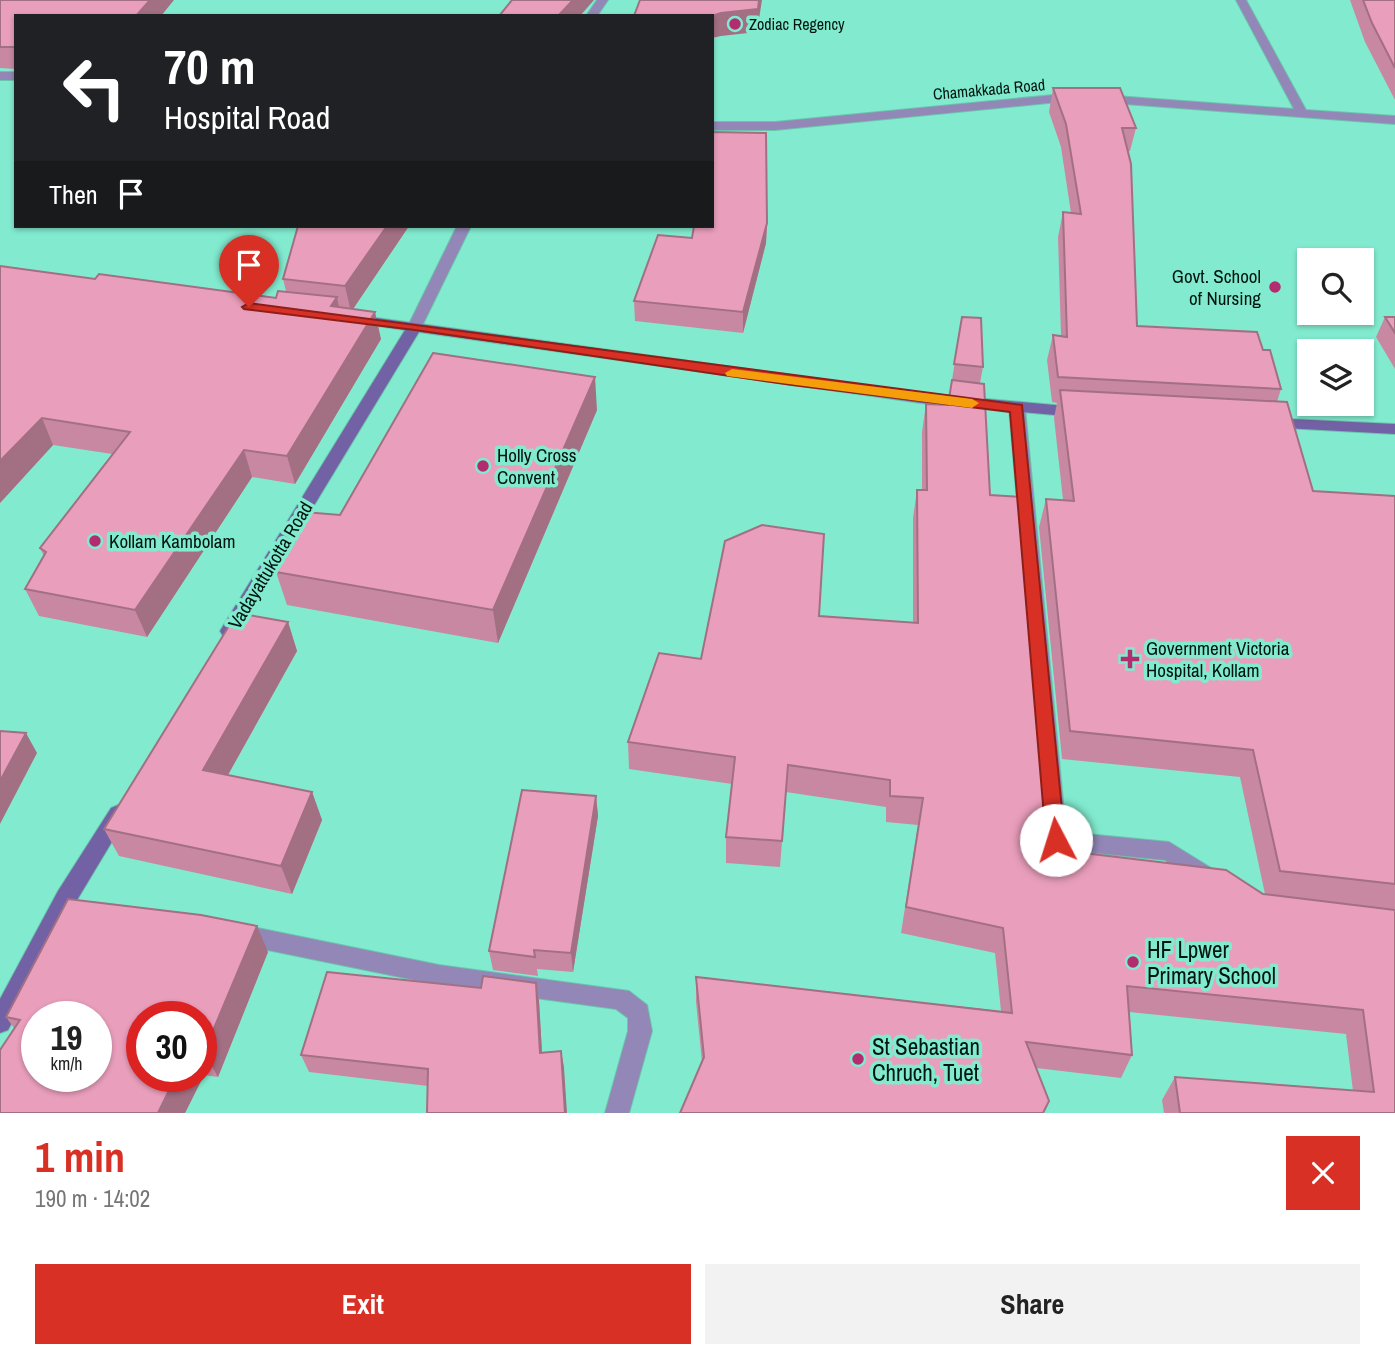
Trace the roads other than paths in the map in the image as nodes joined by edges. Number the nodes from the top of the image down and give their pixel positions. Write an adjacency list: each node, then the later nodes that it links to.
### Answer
1 (1241, 0): 2 (street)
2 (1302, 114): 3 (street, Chamakkada Road); 4 (street, Chamakkada Road)
3 (1395, 120)
4 (714, 126)
5 (463, 228): 7 (street)
6 (346, 318): 7 (main road)
7 (415, 326): 8 (main road); 12 (main road, Vadayattukotta Road)
8 (1017, 408): 9 (main road); 14 (street)
9 (1087, 412)
10 (1254, 422): 11 (main road)
11 (1395, 429)
12 (219, 648)
13 (124, 803): 15 (main road)
14 (1226, 891)
15 (66, 898): 16 (street); 18 (main road)
16 (93, 904)
17 (213, 929): 19 (street)
18 (0, 1022)
19 (617, 1113)

